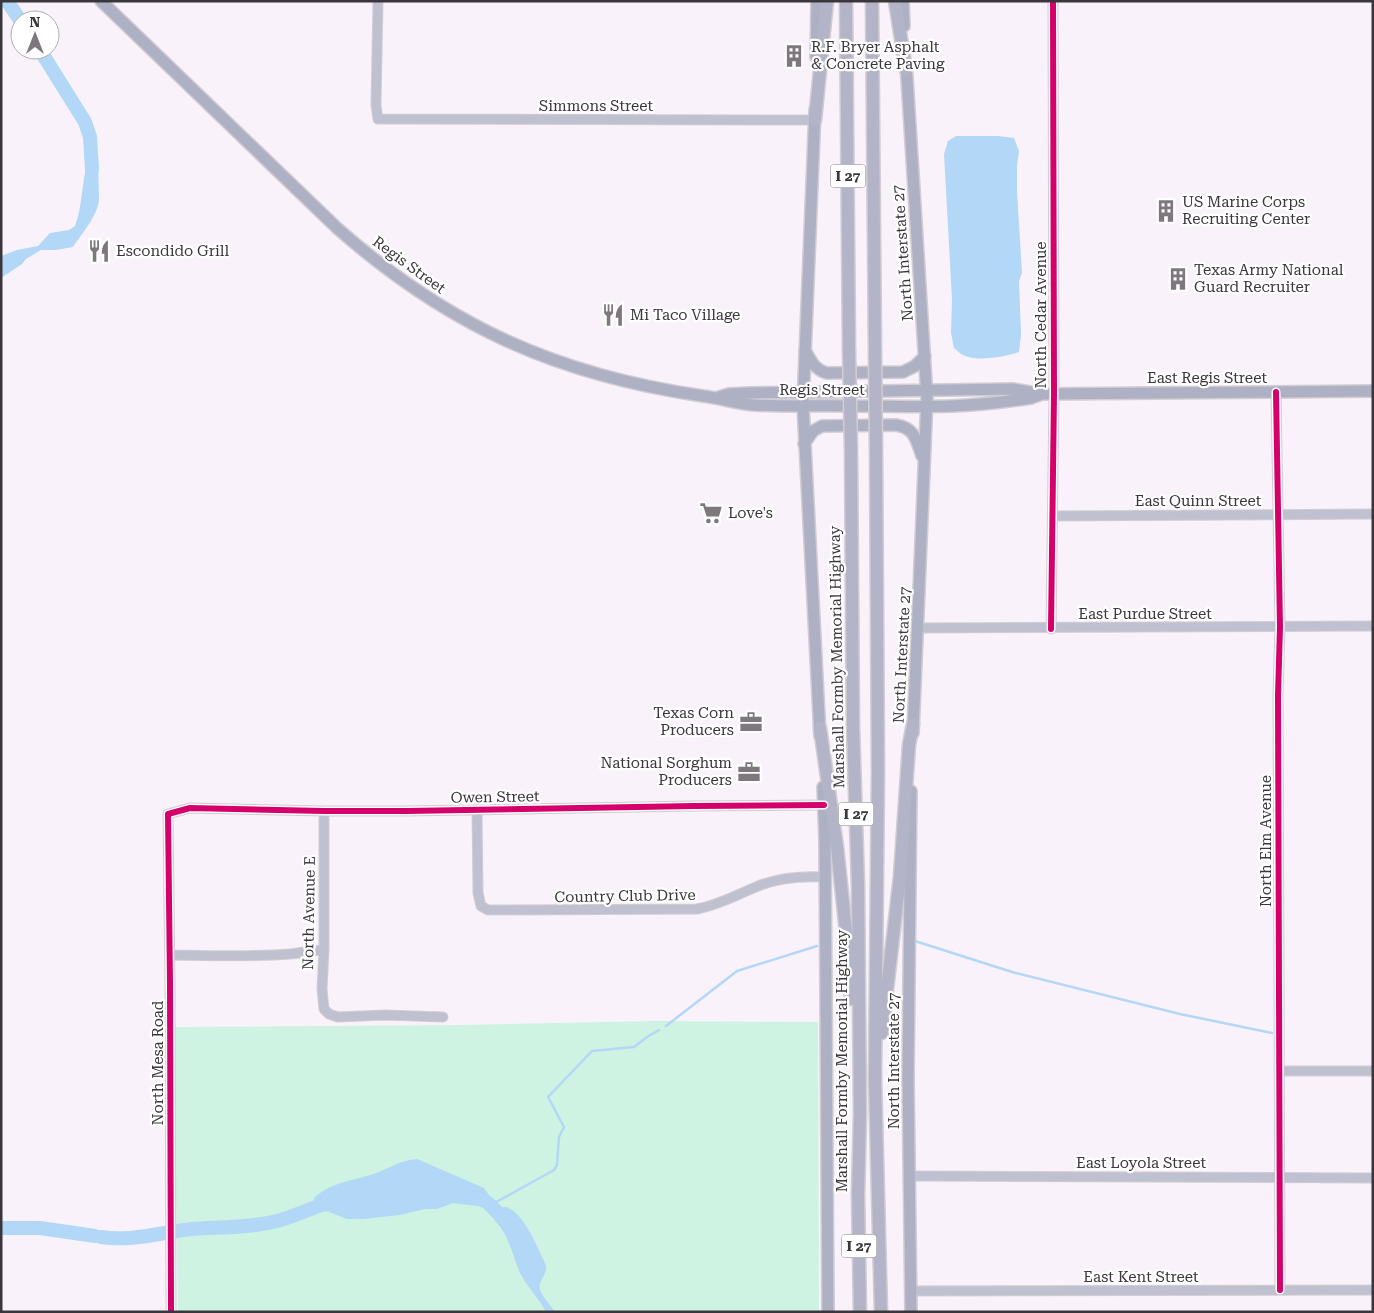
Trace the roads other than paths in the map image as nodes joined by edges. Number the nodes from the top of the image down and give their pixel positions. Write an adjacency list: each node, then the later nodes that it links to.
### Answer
1 (101, 1): 20 (main road, Regis Street)
2 (378, 1): 11 (street, Simmons Street)
3 (817, 1): 11 (main road)
4 (827, 1): 11 (highway)
5 (846, 1): 48 (highway, Marshall Formby Memorial Highway / I 27, bridge)
6 (872, 1): 44 (highway, I 27, bridge)
7 (895, 1): 10 (highway)
8 (902, 1): 10 (main road, North Interstate 27)
9 (1053, 1): 19 (street, North Cedar Avenue)
10 (906, 70): 13 (main road, North Interstate 27)
11 (814, 120): 12 (main road)
12 (804, 348): 13 (main road); 16 (main road)
13 (925, 356): 14 (main road, North Interstate 27)
14 (926, 390): 16 (main road, Regis Street); 18 (main road, East Regis Street); 22 (main road, North Interstate 27)
15 (1373, 391): 17 (main road, East Regis Street)
16 (803, 392): 20 (main road, Regis Street); 21 (main road)
17 (1276, 392): 19 (main road, East Regis Street); 25 (street, North Elm Avenue)
18 (1042, 394): 19 (main road, East Regis Street); 22 (main road, East Regis Street)
19 (1054, 394): 27 (street, North Cedar Avenue)
20 (718, 398): 21 (main road, Regis Street)
21 (802, 405): 22 (main road, Regis Street); 23 (main road)
22 (926, 406): 24 (main road, North Interstate 27)
23 (804, 444): 24 (main road); 33 (main road)
24 (924, 462): 30 (main road, North Interstate 27)
25 (1278, 514): 26 (street, East Quinn Street); 27 (street, East Quinn Street); 29 (street, North Elm Avenue)
26 (1373, 514)
27 (1053, 516): 31 (street, North Cedar Avenue)
28 (1373, 626): 29 (street, East Purdue Street)
29 (1280, 627): 31 (street, East Purdue Street); 42 (street, North Elm Avenue)
30 (918, 628): 31 (street, East Purdue Street); 32 (main road, North Interstate 27)
31 (1051, 629)
32 (913, 724): 44 (highway); 45 (main road, North Interstate 27)
33 (820, 728): 34 (main road); 48 (highway)
34 (824, 805): 35 (street, Owen Street); 38 (main road)
35 (478, 810): 36 (street, Owen Street); 38 (street, Country Club Drive)
36 (324, 811): 37 (street, Owen Street); 39 (street, North Avenue E)
37 (168, 814): 40 (street, North Mesa Road)
38 (825, 876): 53 (main road)
39 (324, 950): 40 (street); 41 (street, North Avenue E)
40 (170, 955): 52 (street, North Mesa Road)
41 (443, 1018)
42 (1280, 1071): 43 (street); 46 (street, North Elm Avenue)
43 (1373, 1071)
44 (875, 1078): 55 (highway, I 27)
45 (909, 1176): 46 (street, East Loyola Street); 51 (main road, North Interstate 27)
46 (1279, 1177): 47 (street, East Loyola Street); 49 (street, North Elm Avenue)
47 (1373, 1178)
48 (858, 1180): 54 (highway, Marshall Formby Memorial Highway / I 27)
49 (1280, 1290): 50 (street, East Kent Street); 51 (street, East Kent Street)
50 (1373, 1290)
51 (910, 1292): 56 (main road, North Interstate 27)
52 (171, 1312)
53 (828, 1312)
54 (860, 1312)
55 (881, 1312)
56 (911, 1312)

